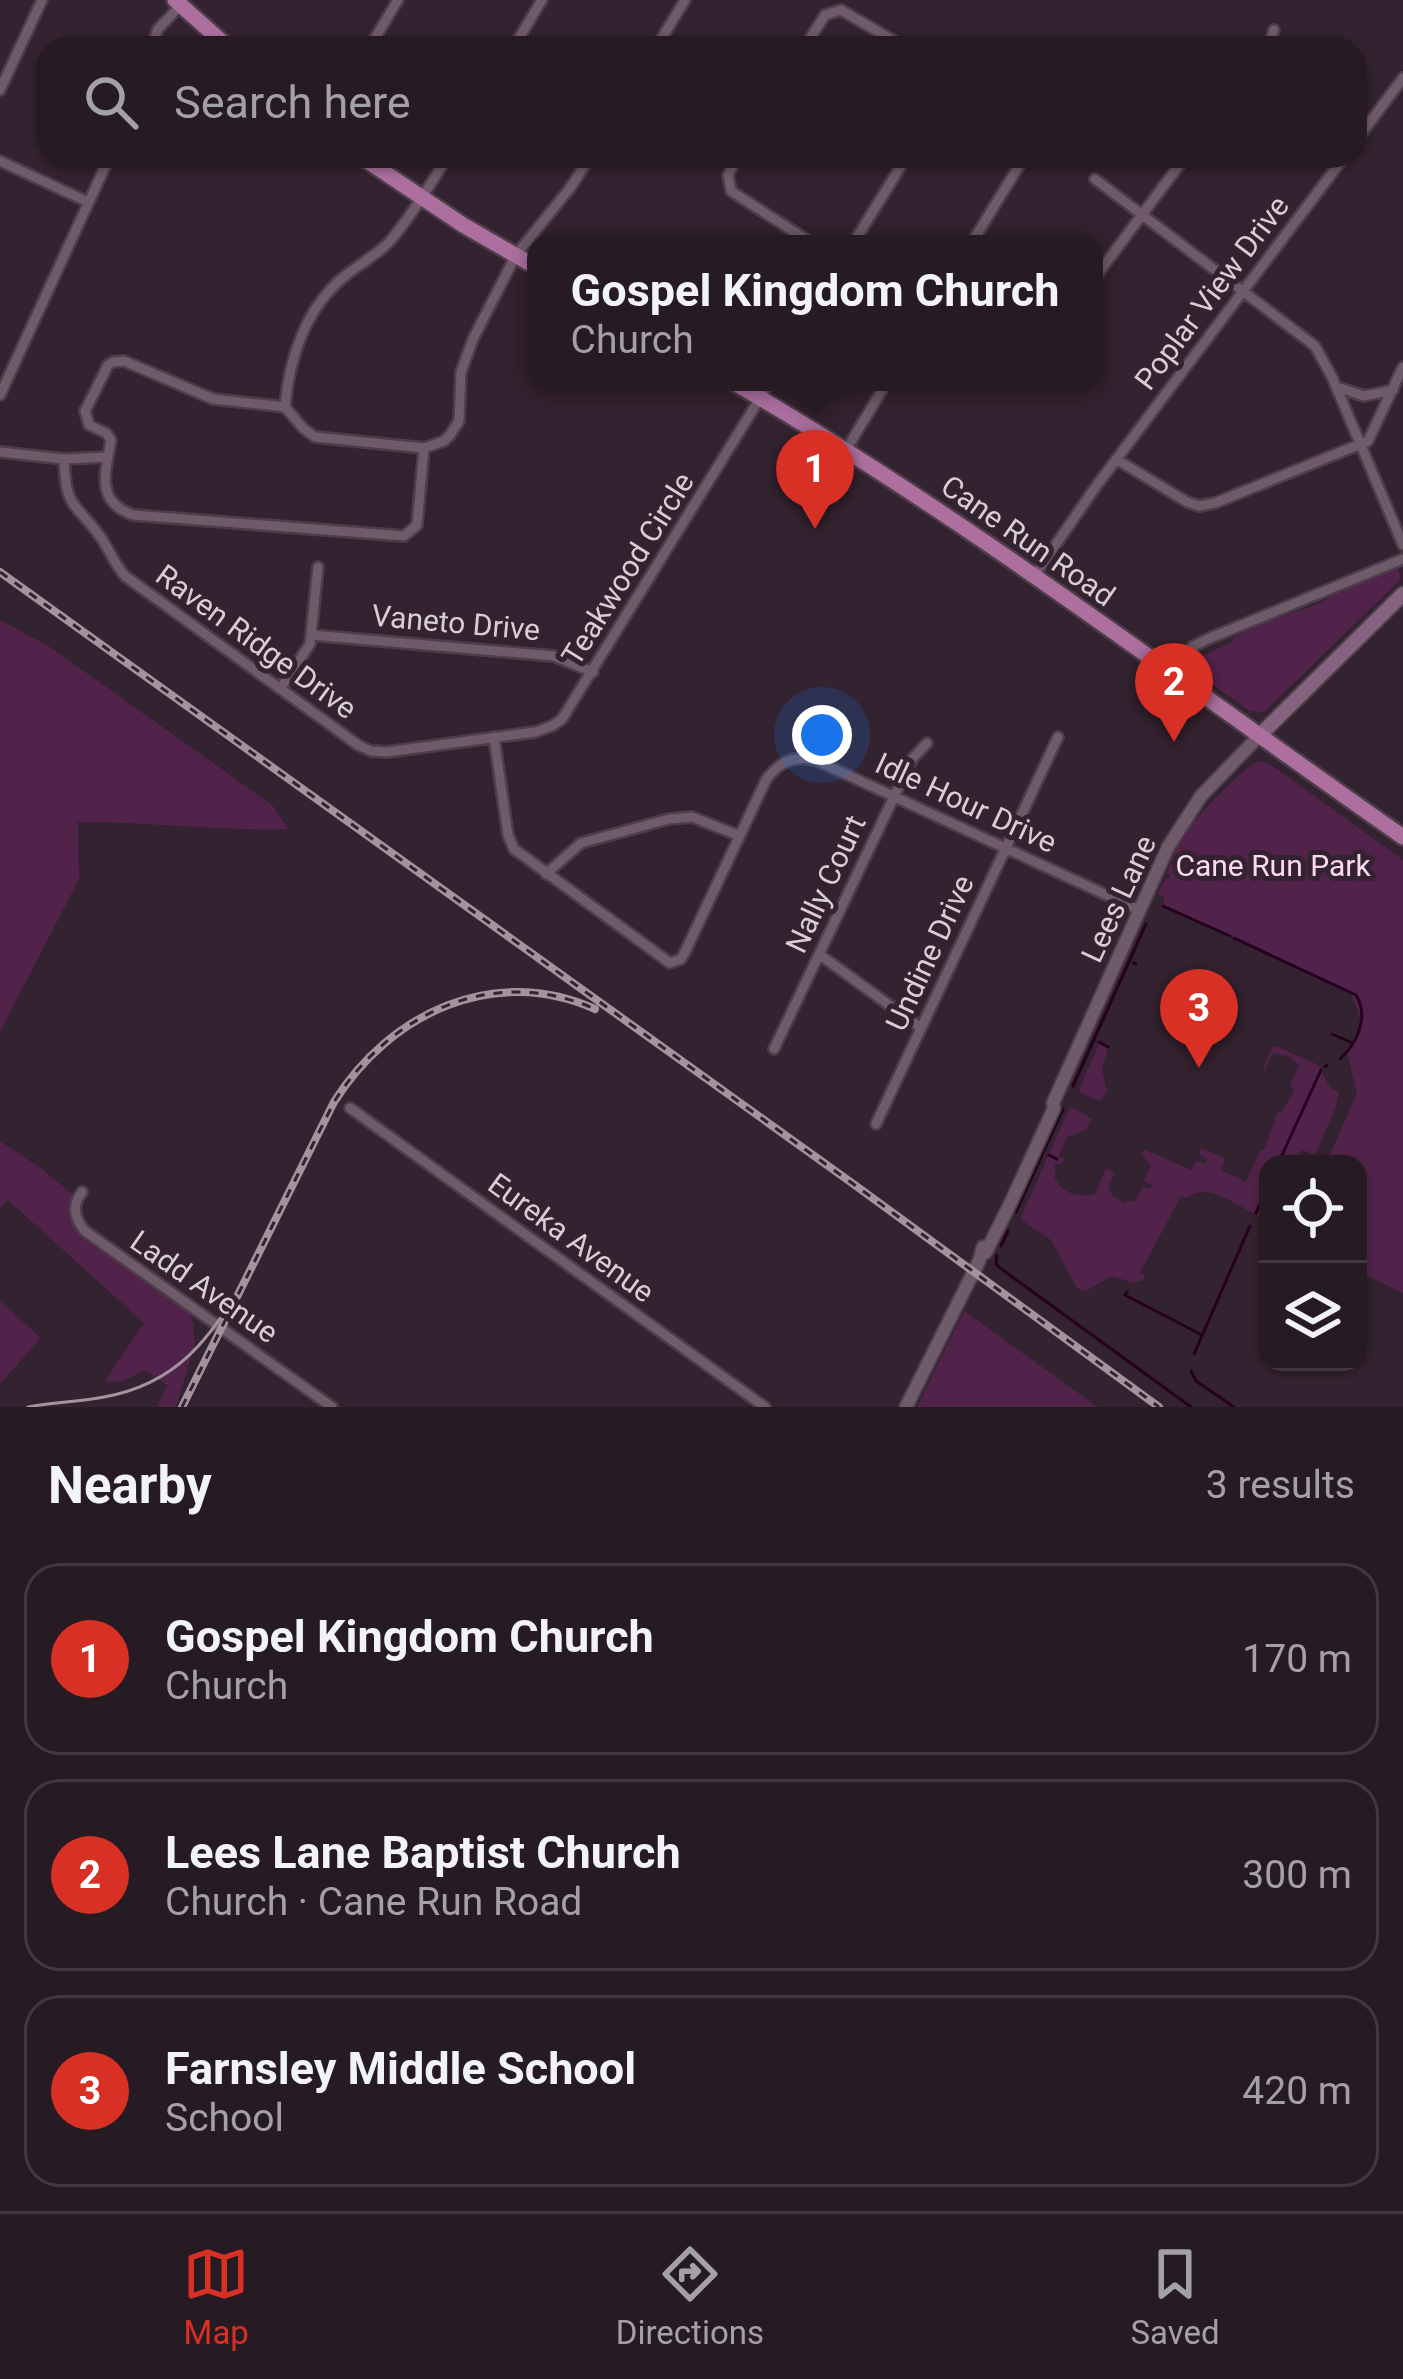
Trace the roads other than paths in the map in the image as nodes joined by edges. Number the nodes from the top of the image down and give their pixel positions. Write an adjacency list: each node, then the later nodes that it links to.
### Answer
1 (42, 0): 16 (street)
2 (398, 0): 9 (street)
3 (542, 0): 10 (street)
4 (686, 0): 11 (street)
5 (181, 2): 7 (street); 8 (highway)
6 (1274, 30): 14 (street)
7 (155, 36)
8 (216, 36)
9 (376, 36)
10 (520, 36)
11 (664, 36)
12 (812, 36): 13 (street)
13 (885, 36)
14 (1272, 36)
15 (1403, 78): 17 (street)
16 (0, 90)
17 (1367, 126)
18 (0, 161): 30 (street)
19 (104, 168): 30 (street)
20 (377, 168): 29 (highway)
21 (440, 168): 29 (street)
22 (583, 168): 32 (street)
23 (732, 168): 33 (street)
24 (900, 168): 34 (street)
25 (1017, 168): 35 (street)
26 (1177, 168): 31 (street)
27 (1336, 168): 40 (street, Poplar View Drive)
28 (1095, 179): 31 (street)
29 (421, 198): 37 (highway); 49 (street)
30 (88, 202): 47 (street)
31 (1142, 214): 39 (street); 40 (street)
32 (532, 235)
33 (798, 235)
34 (859, 235)
35 (976, 235)
36 (527, 241): 37 (street)
37 (516, 255): 38 (highway); 51 (street)
38 (527, 262)
39 (1103, 267)
40 (1244, 291): 42 (street); 56 (street, Poplar View Drive)
41 (1403, 367): 43 (street)
42 (1336, 387): 43 (street); 50 (street)
43 (1393, 390): 50 (street)
44 (748, 391): 48 (highway, Cane Run Road)
45 (764, 391): 48 (street, Teakwood Circle)
46 (882, 391): 52 (street)
47 (0, 395)
48 (760, 398): 52 (highway, Cane Run Road); 63 (street, Teakwood Circle)
49 (285, 407): 51 (street); 54 (street)
50 (1360, 444): 56 (street); 57 (street)
51 (424, 448): 54 (street)
52 (846, 450): 60 (highway, Cane Run Road)
53 (0, 452): 55 (street)
54 (107, 457): 55 (street)
55 (64, 459): 65 (street, Raven Ridge Drive)
56 (1116, 459): 60 (street, Poplar View Drive)
57 (1403, 545)
58 (1403, 559): 64 (street)
59 (318, 567): 62 (street)
60 (1034, 577): 64 (highway, Cane Run Road)
61 (1403, 594): 66 (main road)
62 (311, 635): 63 (street, Vaneto Drive); 65 (street)
63 (592, 672): 67 (street, Teakwood Circle)
64 (1173, 675): 66 (highway, Cane Run Road)
65 (280, 689): 67 (street, Raven Ridge Drive)
66 (1259, 736): 72 (highway, Cane Run Road); 75 (street, Lees Lane)
67 (494, 737): 74 (street)
68 (1058, 737): 73 (street, Undine Drive)
69 (927, 743): 70 (street, Nally Court)
70 (894, 796): 71 (street, Idle Hour Drive); 73 (street, Idle Hour Drive); 76 (street, Nally Court)
71 (740, 836): 74 (street); 74 (street, Idle Hour Drive)
72 (1403, 837)
73 (1006, 848): 75 (street, Idle Hour Drive); 77 (street, Undine Drive)
74 (546, 874)
75 (1138, 910): 84 (street, Lees Lane)
76 (820, 955): 77 (street); 78 (street, Nally Court)
77 (921, 1028): 80 (street, Undine Drive)
78 (774, 1049)
79 (350, 1108): 83 (street, Eureka Avenue)
80 (876, 1124)
81 (82, 1192): 82 (street, Ladd Avenue)
82 (332, 1407)
83 (765, 1407)
84 (906, 1407)

